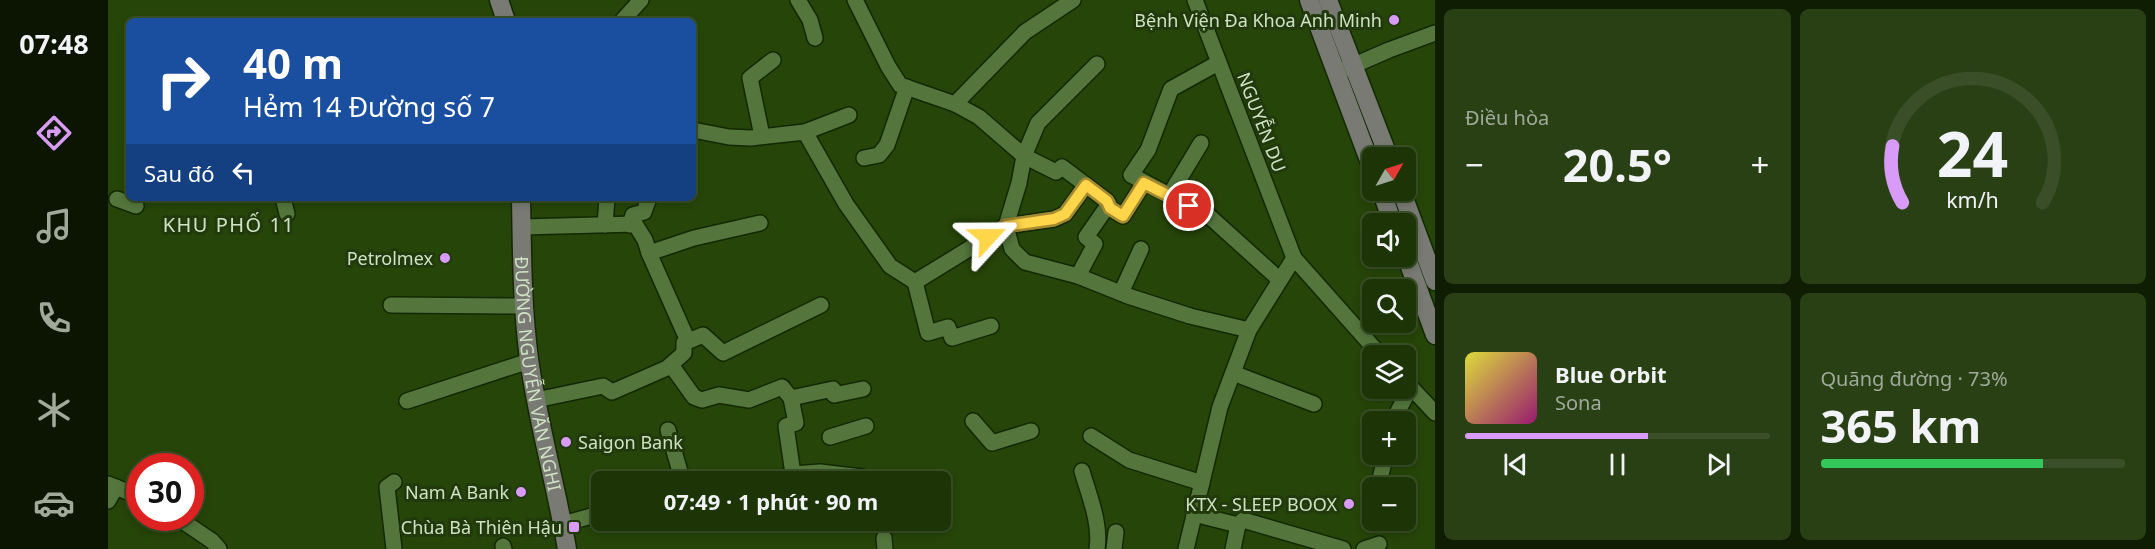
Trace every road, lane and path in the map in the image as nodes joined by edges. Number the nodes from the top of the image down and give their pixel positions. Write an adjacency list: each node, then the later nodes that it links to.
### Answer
1 (499, 0): 9 (main road)
2 (641, 0): 10 (street)
3 (798, 0): 12 (street)
4 (855, 0): 17 (street)
5 (1073, 0): 18 (street)
6 (1195, 0): 14 (street, NGUYỄN DU)
7 (1309, 0): 16 (main road)
8 (1328, 0): 16 (main road)
9 (505, 18)
10 (625, 18)
11 (1435, 33): 16 (street)
12 (815, 38)
13 (773, 60): 22 (street)
14 (1218, 63): 28 (street); 47 (street, NGUYỄN DU)
15 (1097, 64): 26 (street)
16 (1345, 70): 24 (main road); 25 (main road)
17 (907, 87): 18 (street); 27 (street)
18 (955, 104): 26 (street)
19 (849, 114): 21 (street)
20 (696, 131): 22 (street)
21 (805, 132): 22 (street); 52 (street)
22 (762, 136)
23 (1201, 143): 30 (street)
24 (1366, 147)
25 (1384, 147)
26 (1024, 156): 29 (street); 43 (street)
27 (864, 158)
28 (1138, 179): 30 (street); 37 (street)
29 (1086, 185): 37 (street); 43 (street)
30 (1169, 196): 50 (street)
31 (117, 200): 38 (street)
32 (284, 201): 39 (street)
33 (521, 201): 44 (main road, ĐƯỜNG NGUYỄN VĂN NGHI)
34 (607, 201): 41 (street)
35 (648, 201): 42 (street)
36 (1405, 201): 51 (main road)
37 (1109, 204): 49 (street)
38 (136, 206)
39 (287, 214)
40 (760, 223): 46 (street)
41 (605, 225): 42 (street); 44 (street)
42 (630, 225): 46 (street)
43 (1006, 226): 49 (street); 52 (street)
44 (522, 227): 56 (main road, ĐƯỜNG NGUYỄN VĂN NGHI)
45 (1141, 249): 53 (street)
46 (649, 253): 60 (street)
47 (1294, 258): 50 (street); 61 (street)
48 (1410, 267): 59 (main road)
49 (1078, 276): 53 (street)
50 (1280, 280): 58 (street)
51 (1435, 281)
52 (915, 282): 57 (street)
53 (1121, 293): 58 (street)
54 (391, 305): 56 (street)
55 (821, 305): 60 (street)
56 (524, 306): 62 (main road, ĐƯỜNG NGUYỄN VĂN NGHI)
57 (991, 326)
58 (1249, 330): 64 (street)
59 (1435, 335)
60 (688, 341): 63 (street)
61 (1371, 345)
62 (529, 361): 68 (main road, ĐƯỜNG NGUYỄN VĂN NGHI); 69 (street)
63 (671, 365): 67 (street); 68 (street)
64 (1233, 373): 70 (street); 82 (street)
65 (863, 389): 67 (street)
66 (1416, 393): 71 (street)
67 (791, 398): 79 (street)
68 (536, 400): 88 (main road, ĐƯỜNG NGUYỄN VĂN NGHI)
69 (407, 401)
70 (1314, 404)
71 (1435, 413)
72 (973, 421): 75 (street)
73 (866, 426): 77 (street)
74 (668, 430): 78 (street)
75 (1031, 431)
76 (1091, 436): 82 (street)
77 (830, 437)
78 (680, 471)
79 (793, 471)
80 (1082, 471): 96 (street)
81 (394, 482): 94 (street)
82 (1202, 483): 86 (street)
83 (112, 486): 84 (street); 85 (street)
84 (126, 492)
85 (108, 501)
86 (1194, 514): 89 (street); 98 (street)
87 (591, 516): 88 (street)
88 (563, 524): 95 (main road, ĐƯỜNG NGUYỄN VĂN NGHI)
89 (1238, 525): 99 (street); 100 (street)
90 (197, 531): 93 (street)
91 (1116, 532): 97 (street)
92 (1379, 544): 101 (street)
93 (219, 549)
94 (394, 549)
95 (567, 549)
96 (1097, 549)
97 (1114, 549)
98 (1186, 549)
99 (1233, 549)
100 (1343, 549)
101 (1364, 549)

